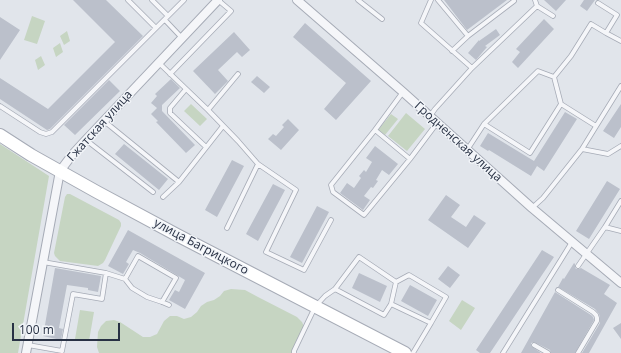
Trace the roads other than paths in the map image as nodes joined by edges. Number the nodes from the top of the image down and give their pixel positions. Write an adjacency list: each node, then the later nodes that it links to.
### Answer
1 (128, 0): 16 (lane)
2 (152, 0): 14 (lane)
3 (184, 0): 14 (lane)
4 (218, 0): 19 (street, Гжатская улица); 24 (lane)
5 (296, 0): 29 (street, Гродненская улица)
6 (358, 0): 15 (lane)
7 (431, 0): 21 (lane)
8 (438, 0): 18 (lane)
9 (535, 0): 12 (lane)
10 (514, 1): 18 (lane)
11 (598, 3): 17 (lane)
12 (537, 6): 13 (lane); 23 (lane)
13 (553, 16)
14 (166, 18): 16 (lane); 19 (lane)
15 (382, 19)
16 (156, 28): 34 (lane)
17 (606, 33): 20 (lane); 26 (lane)
18 (468, 36): 21 (lane)
19 (182, 38): 22 (street, Гжатская улица)
20 (621, 41)
21 (452, 51): 23 (lane)
22 (159, 62): 24 (lane); 36 (street, Гжатская улица)
23 (472, 68): 35 (lane)
24 (170, 74): 28 (lane)
25 (238, 74): 33 (lane)
26 (554, 77): 30 (lane); 38 (lane)
27 (621, 86): 40 (lane)
28 (186, 89): 33 (lane); 45 (lane)
29 (404, 92): 35 (street, Гродненская улица); 41 (lane)
30 (561, 104): 38 (lane); 40 (lane)
31 (0, 106): 34 (lane)
32 (13, 108): 34 (lane)
33 (208, 110): 39 (lane)
34 (10, 113)
35 (430, 116): 37 (street, Гродненская улица)
36 (104, 121): 43 (street, Гжатская улица); 51 (lane)
37 (437, 123): 47 (street, Гродненская улица); 48 (lane)
38 (484, 124): 47 (lane)
39 (223, 126): 45 (lane); 49 (lane)
40 (596, 126): 46 (lane)
41 (375, 130): 48 (lane); 48 (lane)
42 (0, 135): 50 (street, улица Багрицкого)
43 (86, 140): 50 (street, Гжатская улица); 52 (lane)
44 (621, 146): 46 (lane)
45 (206, 147): 51 (lane)
46 (582, 149): 55 (lane)
47 (467, 150): 55 (street, Гродненская улица)
48 (410, 159)
49 (258, 164): 56 (lane); 58 (lane)
50 (60, 171): 62 (street, Гжатская улица); 73 (street, улица Багрицкого)
51 (179, 182): 53 (lane)
52 (152, 192)
53 (163, 197)
54 (621, 201): 57 (lane)
55 (532, 208): 60 (street, Гродненская улица)
56 (331, 220)
57 (604, 227): 59 (lane); 61 (lane)
58 (227, 228)
59 (621, 231)
60 (572, 242): 61 (street, Гродненская улица); 80 (lane)
61 (586, 254): 63 (lane); 67 (street, Гродненская улица)
62 (43, 262): 64 (lane); 76 (street, Гжатская улица)
63 (578, 266)
64 (106, 273): 65 (lane); 76 (lane)
65 (124, 279): 70 (lane); 70 (lane)
66 (396, 282): 68 (lane); 71 (lane); 74 (lane)
67 (621, 283)
68 (335, 289): 71 (lane); 73 (lane)
69 (558, 290): 82 (lane)
70 (162, 302): 72 (lane)
71 (391, 304): 74 (lane)
72 (169, 305)
73 (315, 307): 77 (lane); 78 (street, улица Багрицкого)
74 (431, 323): 79 (lane)
75 (534, 345): 81 (lane)
76 (27, 349)
77 (294, 353)
78 (405, 353)
79 (413, 353)
80 (503, 353)
81 (548, 353)
82 (578, 353)

